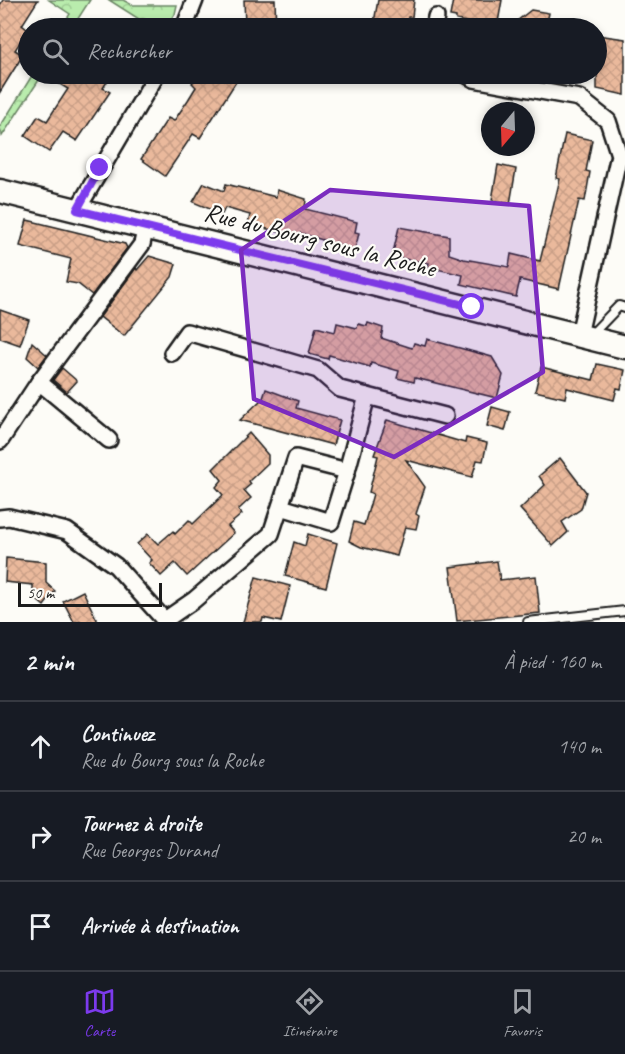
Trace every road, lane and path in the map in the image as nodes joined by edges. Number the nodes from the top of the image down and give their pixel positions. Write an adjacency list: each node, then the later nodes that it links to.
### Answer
1 (195, 0): 2 (street)
2 (188, 18)
3 (151, 84): 6 (street)
4 (502, 84): 9 (street)
5 (0, 190): 6 (main road, Rue du Bourg sous la Roche)
6 (77, 210): 7 (main road, Rue du Bourg sous la Roche)
7 (146, 226): 9 (main road, Rue du Bourg sous la Roche); 12 (street)
8 (625, 308): 9 (lane)
9 (584, 336): 10 (main road, Rue du Bourg sous la Roche)
10 (625, 346)
11 (171, 352): 13 (street)
12 (39, 382): 15 (street); 16 (street)
13 (367, 396): 14 (street); 17 (street)
14 (445, 416)
15 (109, 440)
16 (0, 441)
17 (347, 471): 18 (street); 18 (street)
18 (281, 507): 21 (street)
19 (0, 518): 21 (street)
20 (625, 611): 22 (lane)
21 (166, 621)
22 (528, 622)

